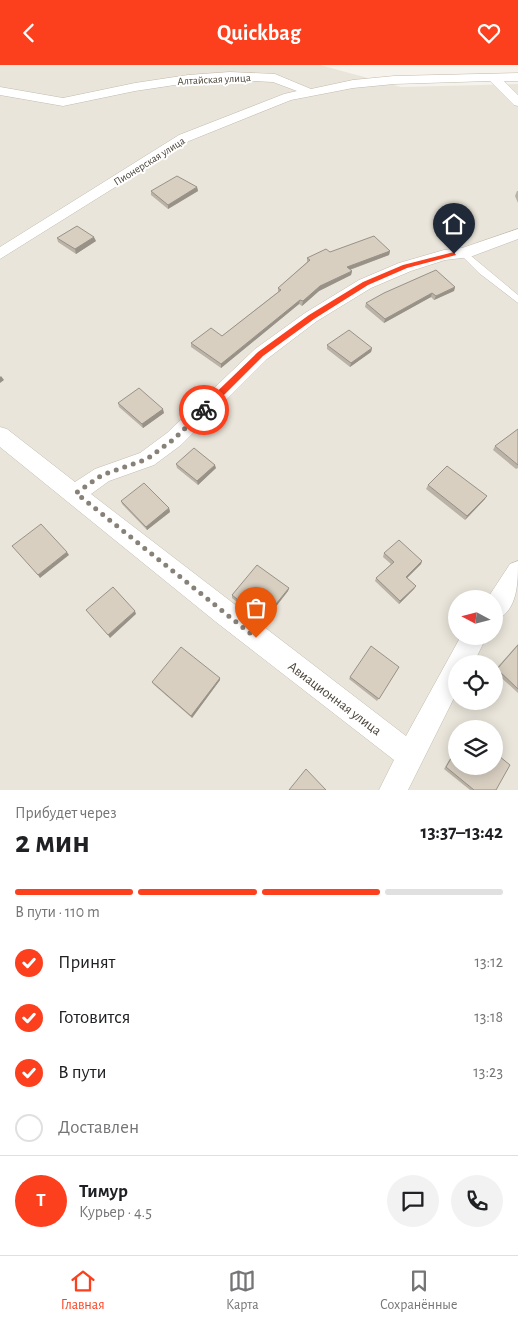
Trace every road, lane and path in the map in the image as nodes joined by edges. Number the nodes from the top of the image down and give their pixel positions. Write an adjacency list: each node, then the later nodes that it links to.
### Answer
1 (206, 65): 2 (street)
2 (214, 77): 5 (street, Алтайская улица); 6 (street, Алтайская улица)
3 (518, 77): 4 (street)
4 (494, 78): 6 (street); 7 (street)
5 (0, 91)
6 (309, 92): 10 (street, Пионерская улица)
7 (518, 102)
8 (518, 234): 9 (street)
9 (464, 253): 11 (lane); 13 (street)
10 (0, 254)
11 (518, 300)
12 (0, 435): 13 (street, Авиационная улица)
13 (76, 493): 17 (street, Авиационная улица)
14 (518, 572): 15 (street)
15 (503, 595)
16 (448, 684): 17 (street)
17 (411, 756): 18 (street)
18 (393, 790)

